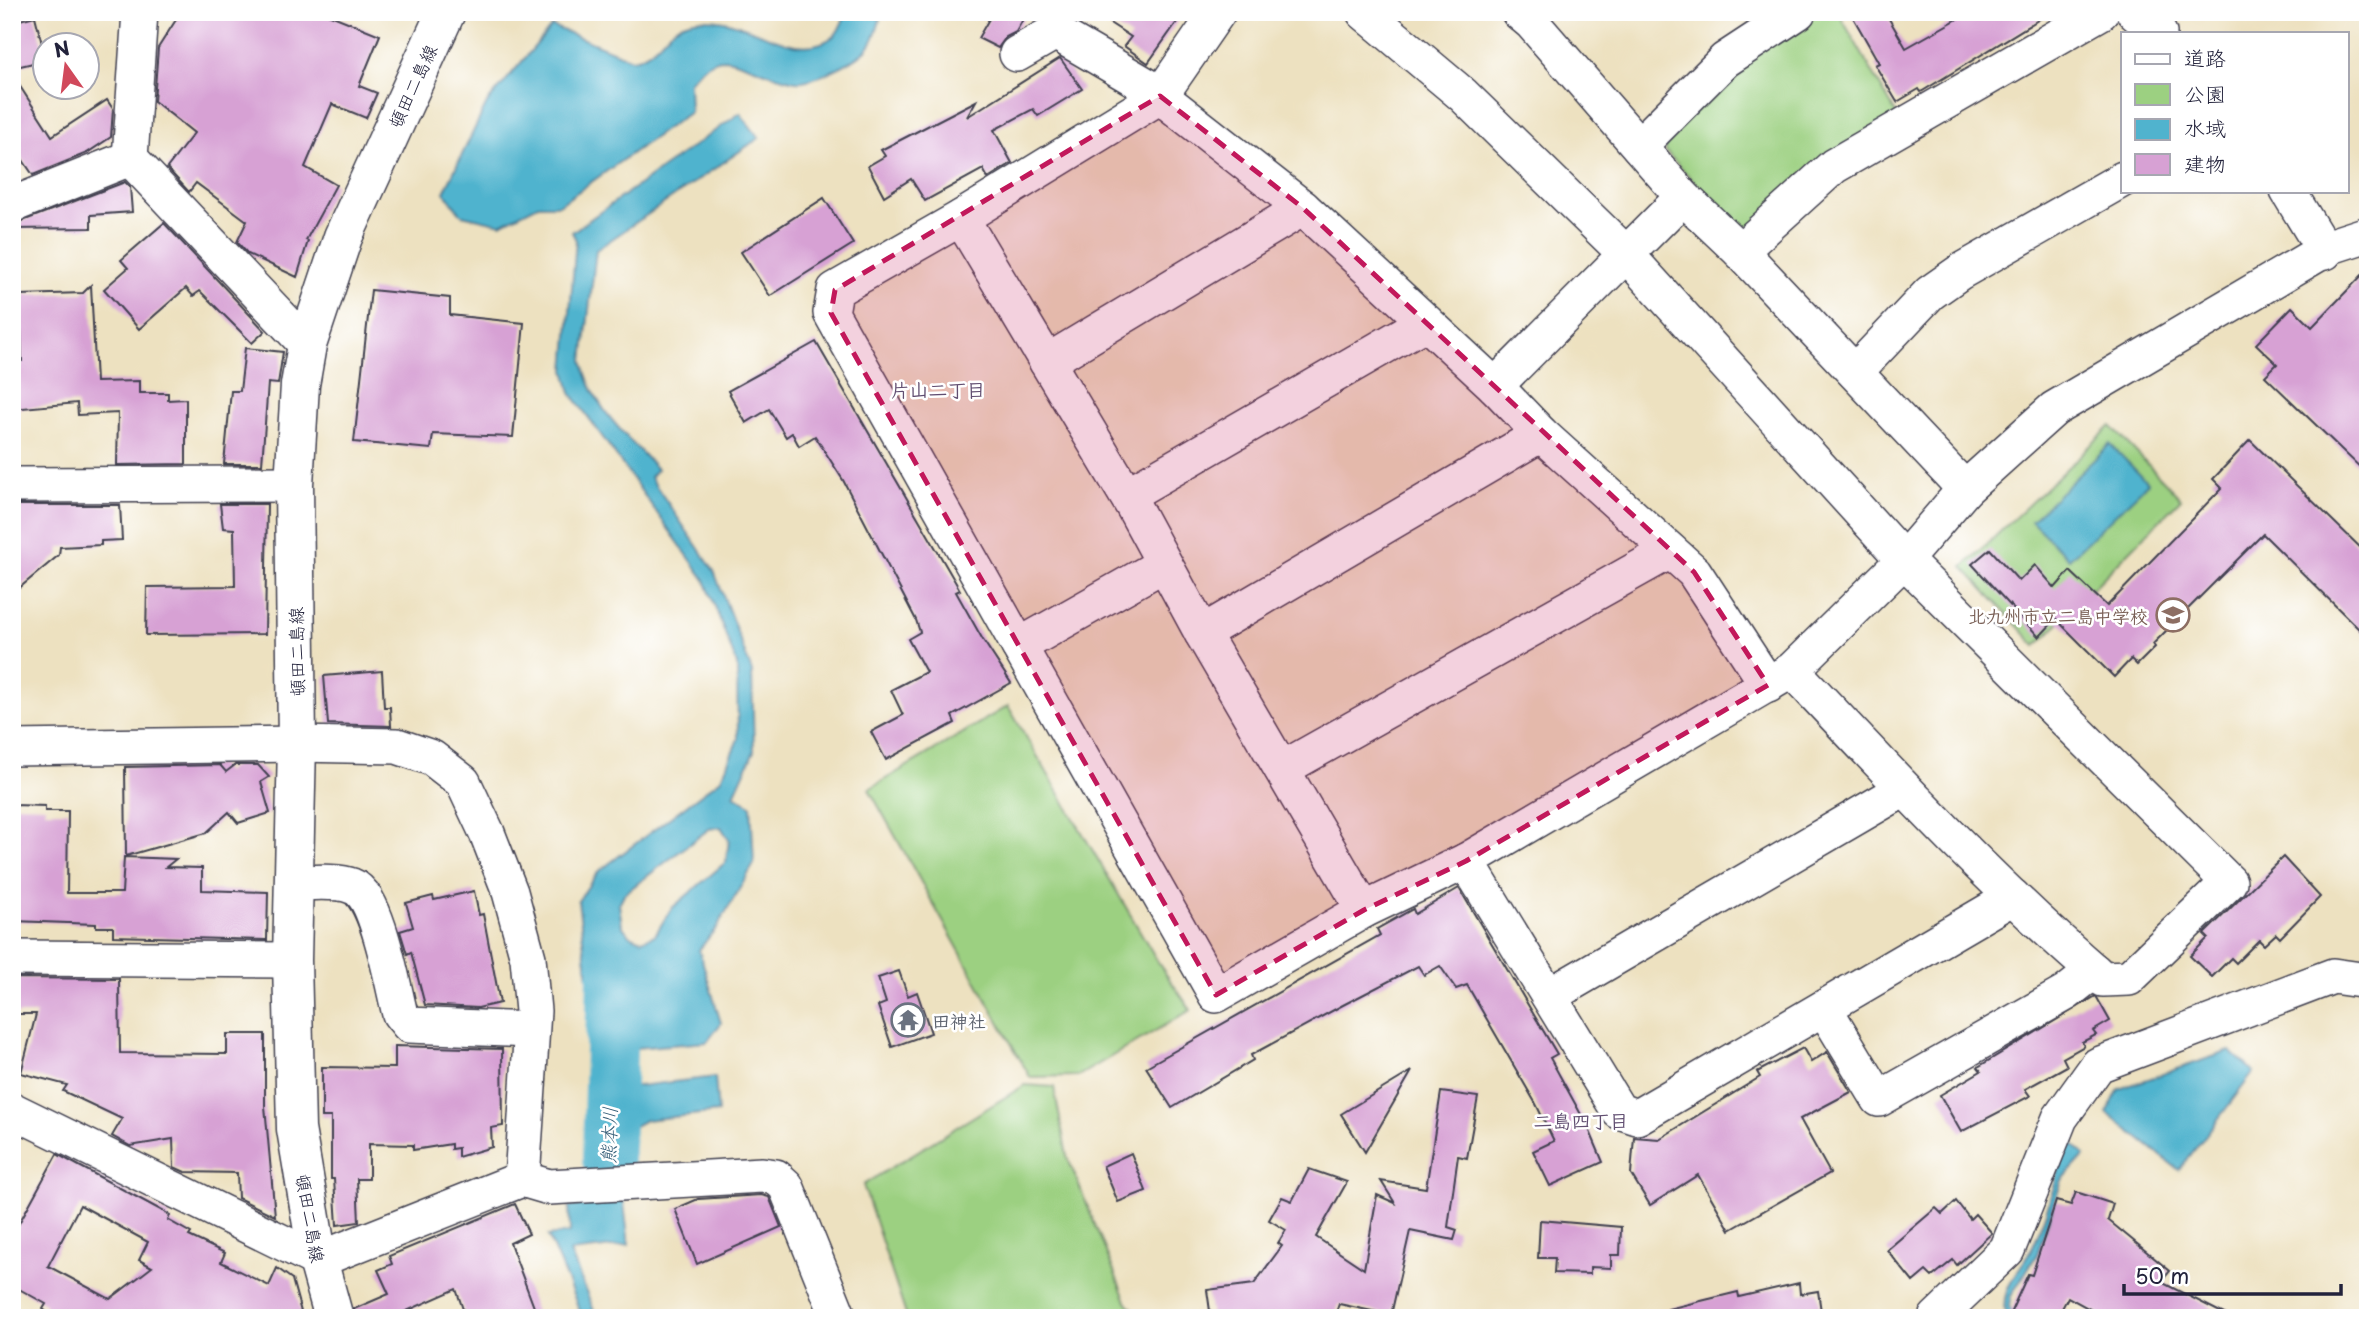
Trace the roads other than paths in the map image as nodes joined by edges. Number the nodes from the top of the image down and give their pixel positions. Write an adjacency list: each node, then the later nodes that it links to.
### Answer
1 (140, 12): 13 (street)
2 (446, 12): 25 (main road, 頓田二島線)
3 (1218, 12): 11 (street)
4 (1364, 12): 23 (street)
5 (1798, 12): 12 (street)
6 (2101, 12): 21 (street)
7 (2134, 12): 9 (street)
8 (1531, 16): 12 (street)
9 (2158, 32)
10 (1017, 54): 11 (street)
11 (1161, 95): 18 (street); 19 (street)
12 (1639, 146): 16 (street)
13 (130, 158): 17 (street); 25 (street)
14 (2121, 180): 27 (street)
15 (2289, 192): 22 (street)
16 (1683, 197): 21 (street); 23 (street)
17 (12, 205)
18 (1303, 208): 24 (street); 26 (street)
19 (961, 218): 26 (street); 38 (street)
20 (2368, 233): 22 (street)
21 (1740, 251): 27 (street)
22 (2325, 252): 32 (street)
23 (1625, 253): 28 (street); 35 (street)
24 (1426, 322): 28 (street); 33 (street)
25 (307, 345): 30 (main road, 頓田二島線)
26 (1047, 362): 33 (street)
27 (1855, 372): 32 (street)
28 (1495, 386): 29 (street)
29 (1541, 434): 34 (street); 37 (street)
30 (294, 484): 31 (street); 40 (main road, 頓田二島線)
31 (12, 485)
32 (1965, 489): 35 (street)
33 (1127, 495): 36 (street)
34 (1670, 551): 39 (street); 42 (street)
35 (1905, 560): 39 (street); 50 (street)
36 (1164, 564): 37 (street); 38 (street)
37 (1202, 633): 42 (street)
38 (1019, 646): 47 (street)
39 (1780, 678): 43 (street); 44 (street)
40 (297, 744): 41 (street); 45 (main road, 頓田二島線); 54 (street)
41 (12, 748)
42 (1282, 769): 47 (street)
43 (1904, 789): 46 (street); 52 (street)
44 (1466, 861): 47 (street); 52 (street)
45 (293, 883): 49 (main road, 頓田二島線); 54 (street)
46 (2013, 897): 50 (street); 53 (street)
47 (1364, 909)
48 (12, 958): 49 (street)
49 (292, 960): 57 (main road, 頓田二島線)
50 (2094, 971): 53 (street)
51 (2368, 981): 60 (street)
52 (1549, 996): 53 (street)
53 (1824, 1008)
54 (531, 1030): 56 (street)
55 (12, 1110): 57 (street)
56 (522, 1179): 57 (street); 59 (street)
57 (318, 1260): 58 (main road, 頓田二島線)
58 (334, 1318)
59 (839, 1318)
60 (1936, 1318)

